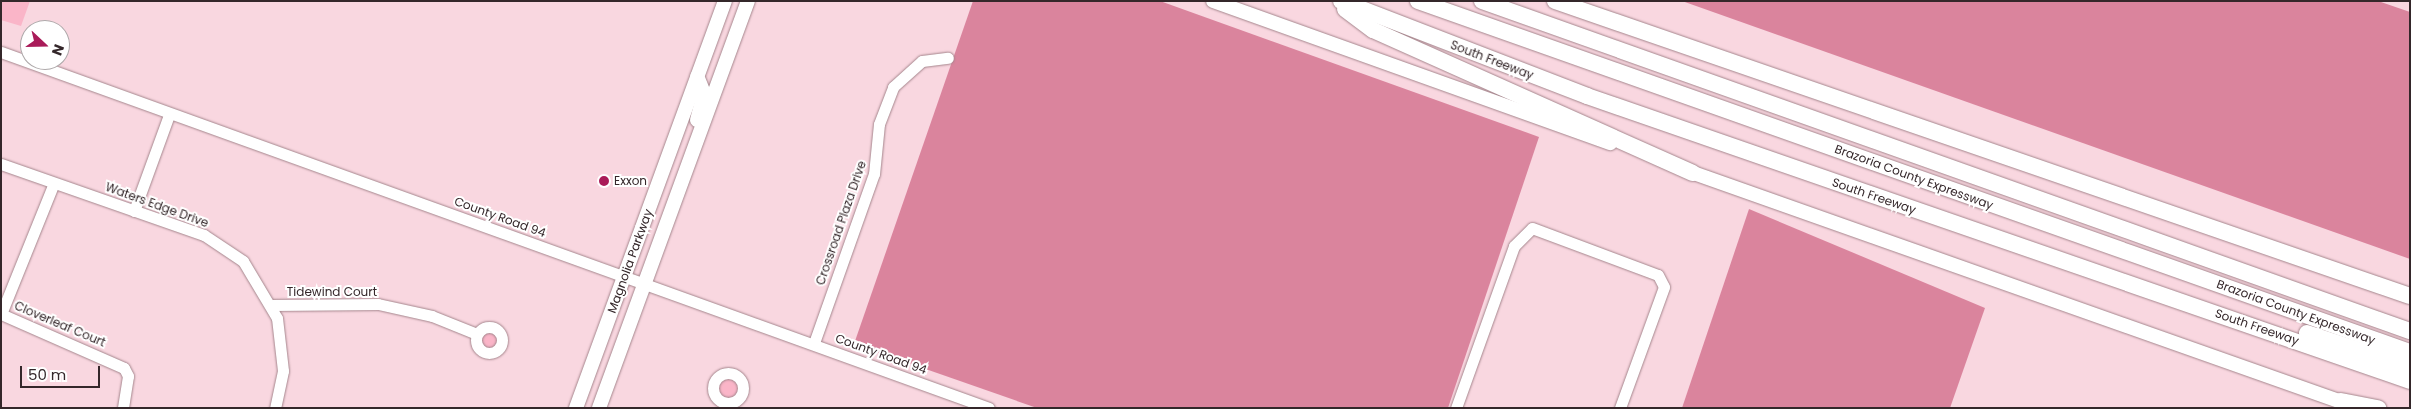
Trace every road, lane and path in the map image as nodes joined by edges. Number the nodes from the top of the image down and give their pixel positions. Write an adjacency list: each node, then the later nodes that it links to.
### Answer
1 (725, 1): 12 (main road, Magnolia Parkway)
2 (748, 1): 15 (main road, Magnolia Parkway)
3 (1213, 1): 17 (main road)
4 (1335, 1): 17 (highway)
5 (1341, 1): 25 (highway, South Freeway)
6 (1418, 1): 29 (highway, Brazoria County Expressway)
7 (1482, 1): 26 (highway, Brazoria County Expressway)
8 (1555, 1): 13 (highway)
9 (1590, 1): 13 (highway)
10 (1, 52): 14 (street, County Road 94)
11 (948, 58): 28 (street, Crossroad Plaza Drive)
12 (698, 76): 15 (main road); 20 (main road, Magnolia Parkway)
13 (1778, 79): 22 (highway)
14 (169, 115): 19 (street); 20 (street, County Road 94)
15 (693, 150): 21 (main road, Magnolia Parkway)
16 (1, 164): 18 (street, Waters Edge Drive)
17 (1693, 173): 32 (main road)
18 (54, 183): 19 (street, Waters Edge Drive); 24 (street)
19 (134, 211): 23 (street, Waters Edge Drive)
20 (624, 276): 21 (street, County Road 94); 35 (main road, Magnolia Parkway)
21 (643, 283): 28 (street, County Road 94); 36 (main road, Magnolia Parkway)
22 (2410, 296)
23 (273, 306): 27 (street, Tidewind Court); 34 (street, Waters Edge Drive)
24 (1, 314): 33 (street, Cloverleaf Court)
25 (2220, 314): 30 (highway); 31 (highway, South Freeway)
26 (2410, 331)
27 (477, 334)
28 (814, 343): 37 (street, County Road 94)
29 (2410, 352)
30 (2410, 366)
31 (2410, 381)
32 (2341, 402): 40 (main road); 41 (highway)
33 (123, 408)
34 (276, 408)
35 (576, 408)
36 (599, 408)
37 (989, 408)
38 (1456, 408): 39 (street)
39 (1620, 408)
40 (2359, 408)
41 (2378, 408)

